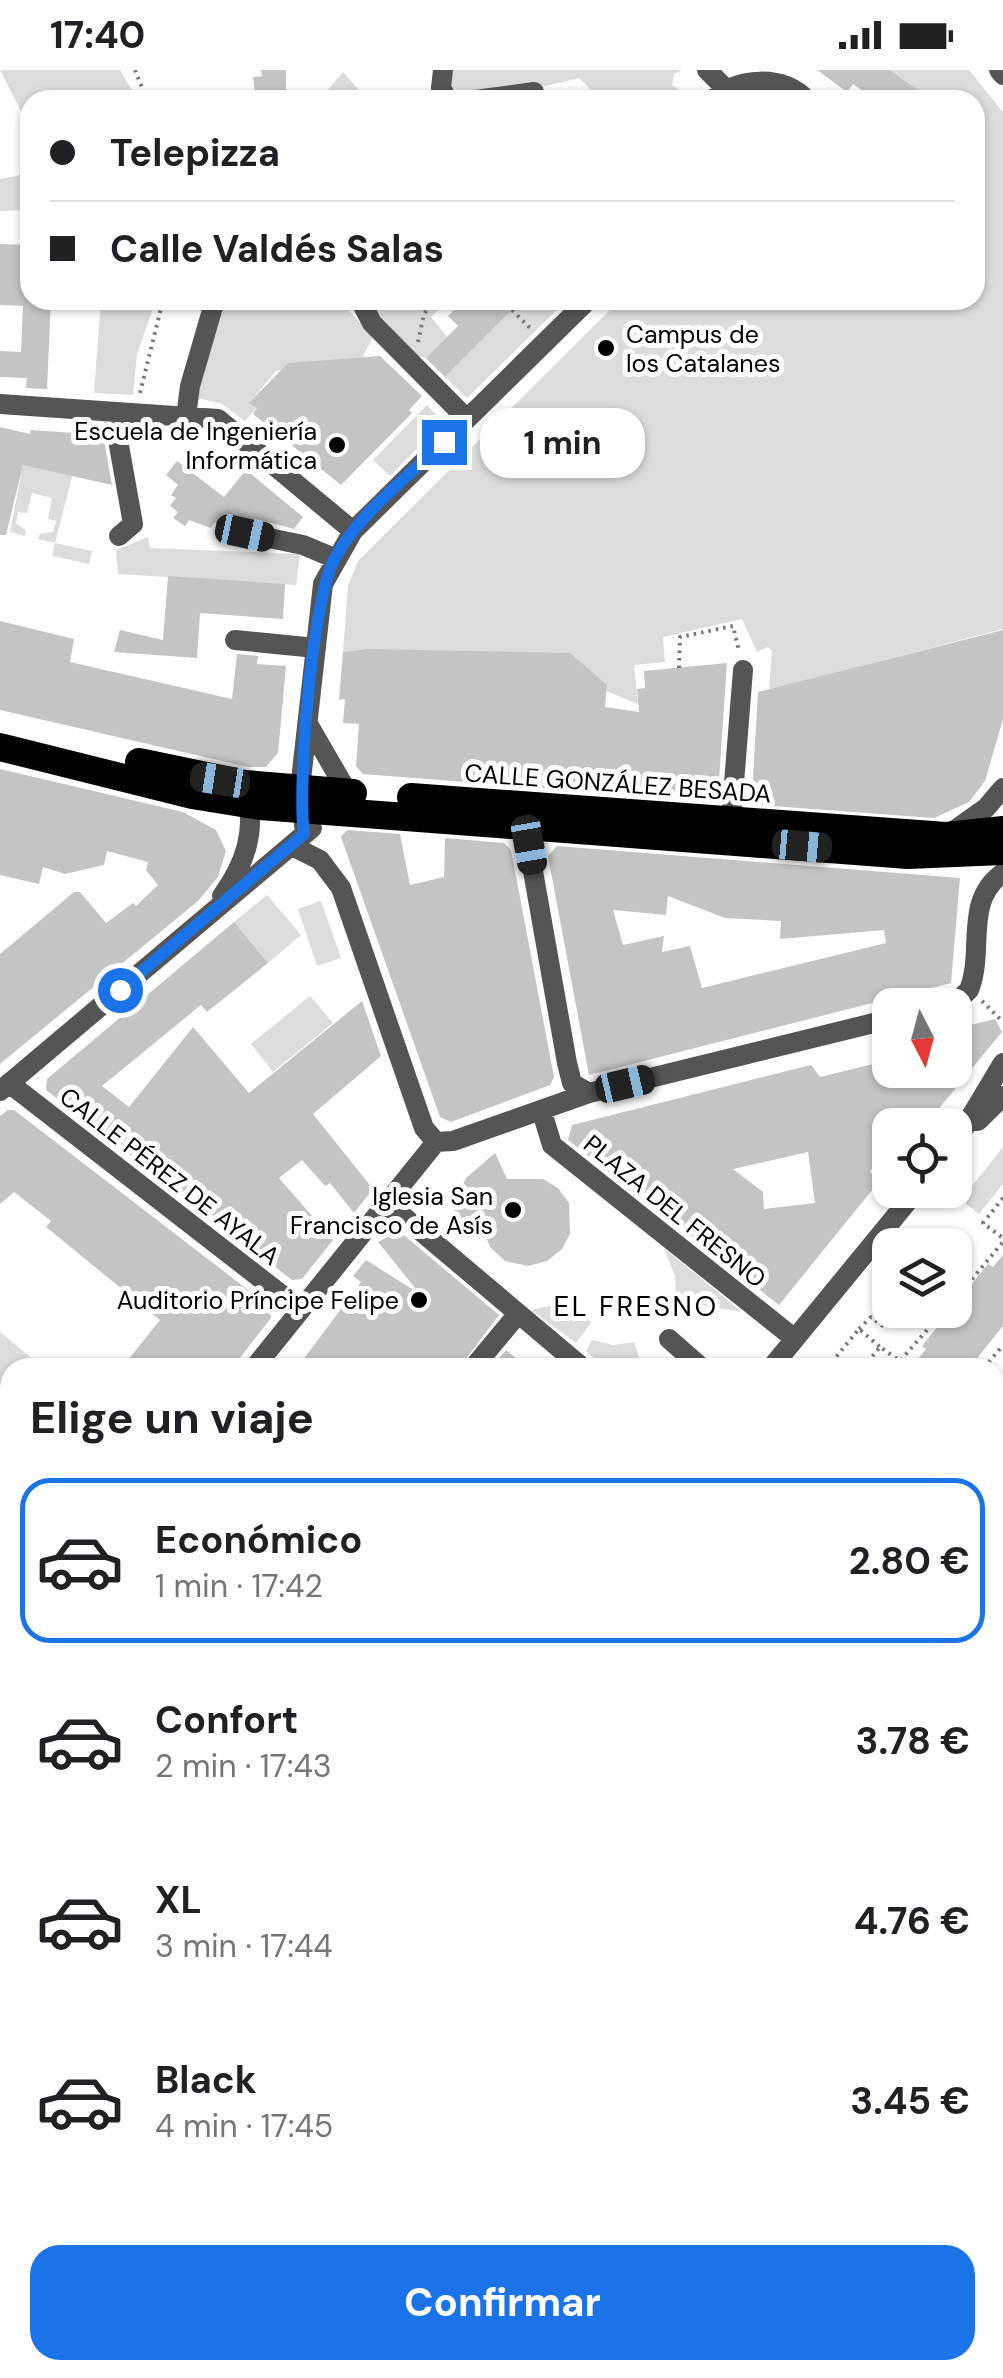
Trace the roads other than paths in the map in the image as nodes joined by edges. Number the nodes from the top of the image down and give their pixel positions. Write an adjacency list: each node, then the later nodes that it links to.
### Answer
1 (734, 90): 2 (street)
2 (798, 90)
3 (212, 310): 8 (street)
4 (365, 310): 9 (street)
5 (578, 310): 9 (street)
6 (0, 404): 7 (street)
7 (114, 412): 8 (street); 12 (street)
8 (186, 417): 10 (street)
9 (467, 419): 10 (street)
10 (353, 531): 13 (street)
11 (245, 533): 13 (street)
12 (120, 536)
13 (334, 558): 15 (street)
14 (234, 640): 15 (street)
15 (316, 648): 17 (street)
16 (743, 670): 24 (street)
17 (308, 724): 22 (street); 23 (street)
18 (0, 729): 21 (highway)
19 (0, 747): 21 (highway)
20 (1003, 788): 27 (street)
21 (247, 794): 23 (highway); 30 (street)
22 (341, 801): 23 (highway); 23 (street); 24 (highway, CALLE GONZÁLEZ BESADA); 25 (highway, CALLE GONZÁLEZ BESADA)
23 (299, 820): 30 (street); 40 (street)
24 (731, 821): 27 (highway, CALLE GONZÁLEZ BESADA)
25 (525, 826): 28 (highway, CALLE GONZÁLEZ BESADA); 35 (street)
26 (1003, 830): 27 (highway, CALLE GONZÁLEZ BESADA)
27 (946, 836)
28 (1003, 851)
29 (1003, 873): 31 (street)
30 (206, 918): 34 (street)
31 (969, 988)
32 (872, 1023): 35 (street)
33 (1003, 1063): 38 (street)
34 (4, 1087): 43 (street, CALLE PÉREZ DE AYALA)
35 (590, 1093): 37 (street)
36 (1003, 1096): 39 (street)
37 (542, 1112): 40 (street); 45 (street, PLAZA DEL FRESNO)
38 (972, 1115)
39 (972, 1126)
40 (436, 1142): 41 (street)
41 (385, 1201): 43 (street); 44 (street)
42 (872, 1256): 45 (street)
43 (300, 1309): 47 (street)
44 (517, 1314): 48 (street); 49 (street)
45 (795, 1338): 51 (street)
46 (669, 1340): 50 (street)
47 (262, 1358)
48 (481, 1358)
49 (570, 1358)
50 (690, 1358)
51 (779, 1358)

